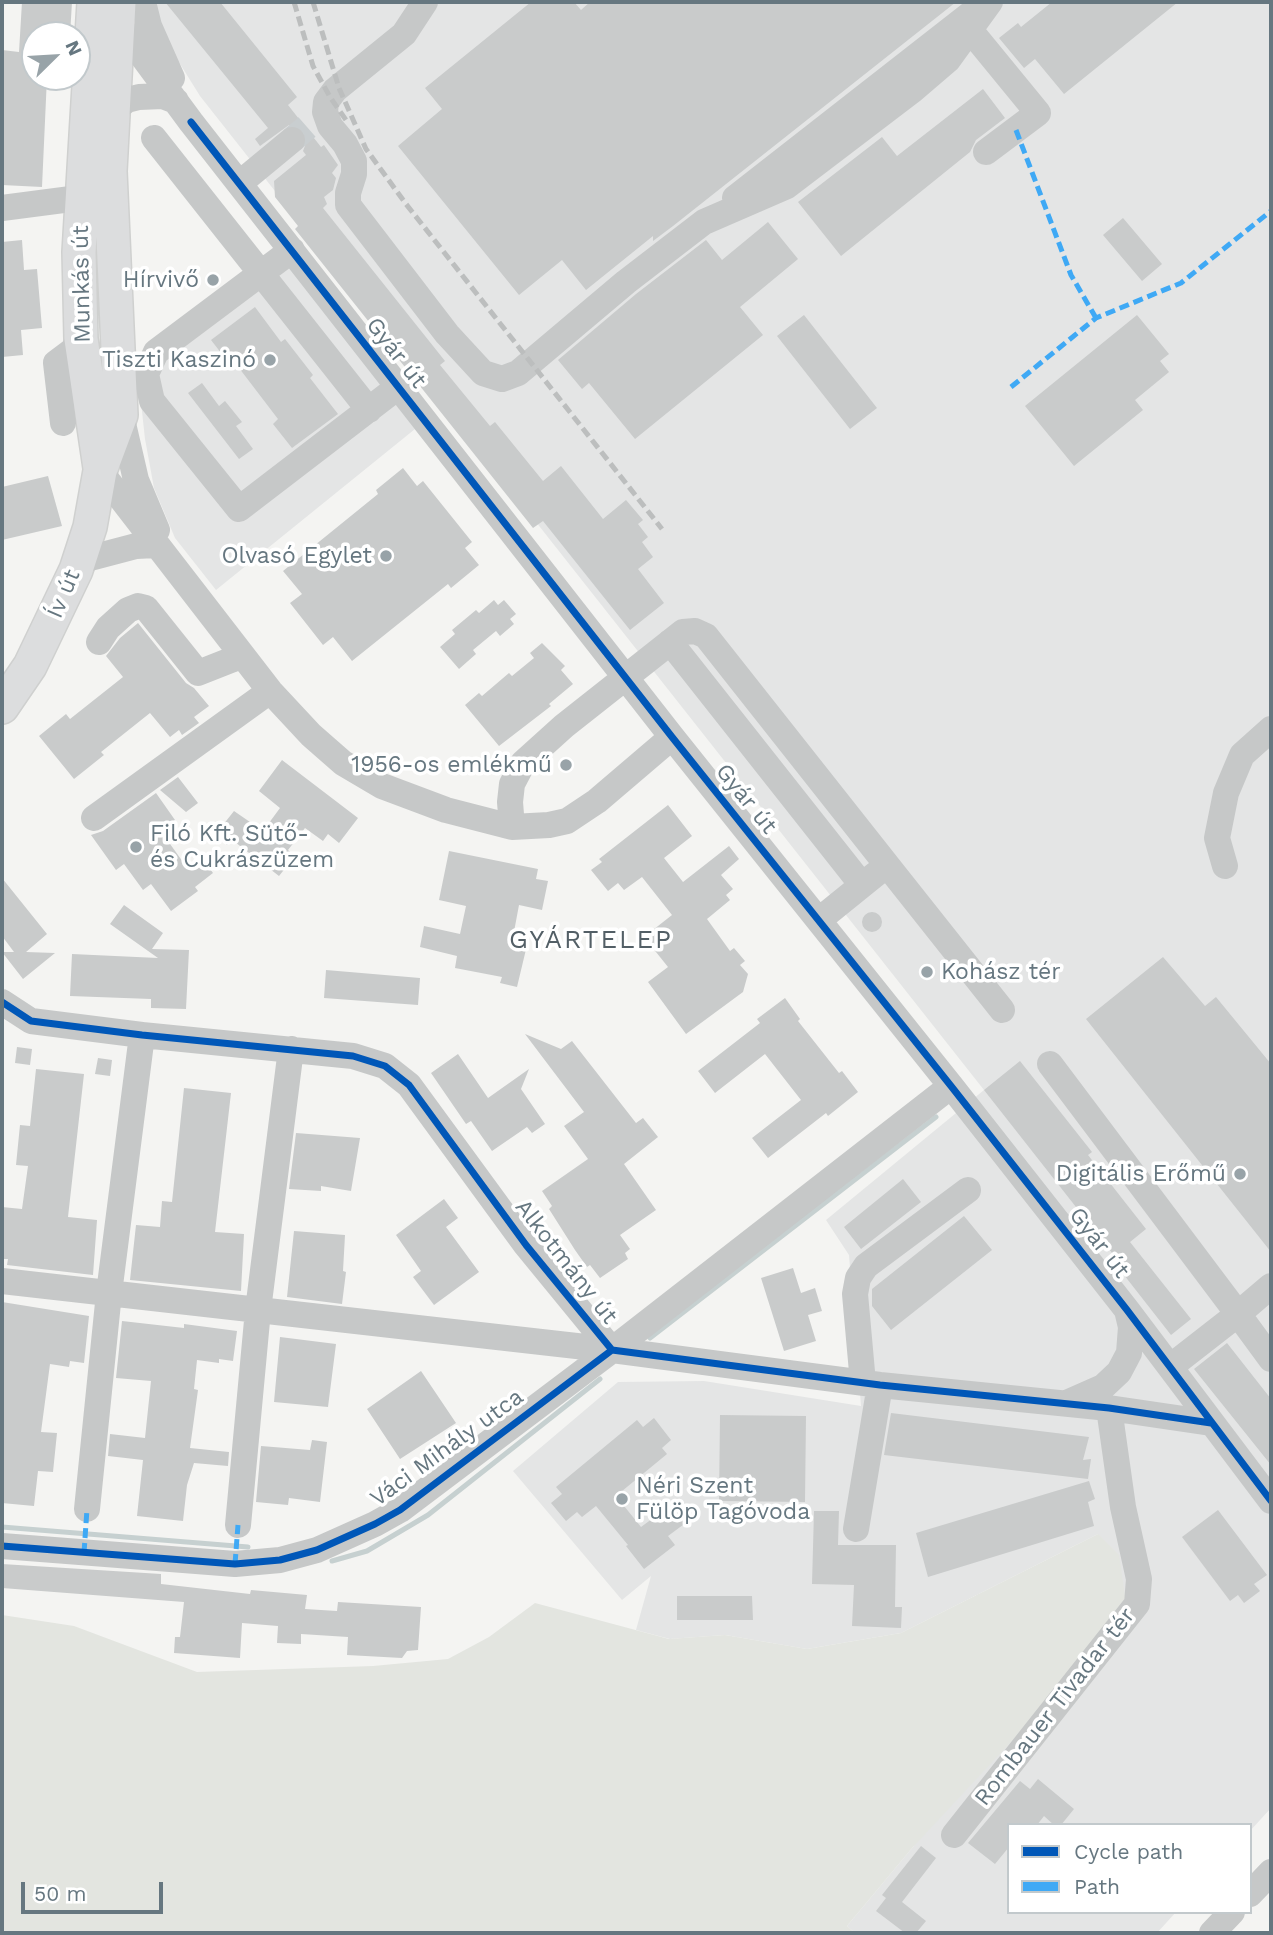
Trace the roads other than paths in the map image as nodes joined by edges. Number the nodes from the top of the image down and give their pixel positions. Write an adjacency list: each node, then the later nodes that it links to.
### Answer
1 (143, 2): 7 (street, Gyár út)
2 (425, 2): 8 (street)
3 (988, 2): 5 (street); 16 (street)
4 (109, 7): 6 (main road, Munkás út); 7 (street, Gyár út); 9 (main road, Munkás út)
5 (970, 30): 11 (street); 16 (street)
6 (114, 108): 7 (street); 9 (street); 12 (main road, Munkás út)
7 (183, 112): 13 (street, Gyár út)
8 (308, 126): 13 (street); 16 (street)
9 (87, 132): 14 (main road, Munkás út)
10 (154, 138): 18 (street)
11 (986, 152)
12 (110, 171): 14 (street); 22 (main road, Munkás út)
13 (240, 183): 17 (street, Gyár út)
14 (82, 194): 15 (street); 19 (main road, Munkás út)
15 (2, 208)
16 (704, 222)
17 (292, 250): 18 (street); 20 (street, Gyár út)
18 (261, 274): 21 (street); 21 (street)
19 (81, 339): 23 (street); 24 (main road, Munkás út)
20 (398, 387): 21 (street); 30 (street, Gyár út)
21 (369, 410)
22 (121, 415): 24 (main road, Munkás út); 25 (street)
23 (63, 423)
24 (100, 471): 25 (street); 26 (main road, Ív út)
25 (162, 553): 26 (street); 29 (street)
26 (79, 561): 32 (main road, Ív út)
27 (99, 642): 29 (street)
28 (670, 642): 30 (street); 37 (street); 39 (street)
29 (241, 653): 31 (street)
30 (626, 678): 34 (street, Gyár út); 36 (street)
31 (270, 691): 35 (street); 36 (street)
32 (2, 707)
33 (1271, 729): 38 (street)
34 (672, 737): 36 (street); 40 (street, Gyár út)
35 (94, 818)
36 (512, 827)
37 (887, 865): 39 (street); 42 (street)
38 (1225, 866)
39 (862, 885): 40 (street)
40 (819, 920): 48 (street, Gyár út)
41 (2, 1002): 44 (street, Alkotmány út)
42 (1002, 1010)
43 (2, 1017): 44 (street)
44 (31, 1021): 45 (street, Alkotmány út)
45 (142, 1035): 46 (street, Alkotmány út); 52 (street)
46 (292, 1049): 53 (street); 56 (street, Alkotmány út)
47 (1050, 1064): 55 (street)
48 (951, 1086): 54 (street, Gyár út); 56 (street, Váci Mihály utca)
49 (968, 1190): 59 (street)
50 (2, 1281): 52 (street)
51 (1271, 1286): 55 (street)
52 (109, 1293): 53 (street); 64 (street)
53 (258, 1310): 56 (street); 65 (street)
54 (1127, 1310): 58 (street, Gyár út); 60 (street)
55 (1238, 1314): 57 (street); 58 (street)
56 (611, 1350): 59 (street, Alkotmány út); 67 (street, Váci Mihály utca)
57 (1271, 1359)
58 (1170, 1367): 62 (street, Gyár út)
59 (871, 1384): 60 (street, Alkotmány út); 66 (street)
60 (1066, 1403): 61 (street, Alkotmány út)
61 (1109, 1408): 62 (street, Alkotmány út); 68 (street, Rombauer Tivadar tér)
62 (1211, 1423): 63 (street, Gyár út)
63 (1271, 1500)
64 (87, 1509)
65 (238, 1525)
66 (856, 1529)
67 (2, 1546)
68 (954, 1835)
69 (1271, 1872): 70 (street)
70 (1252, 1892)
71 (1230, 1914): 72 (street)
72 (1212, 1933)

